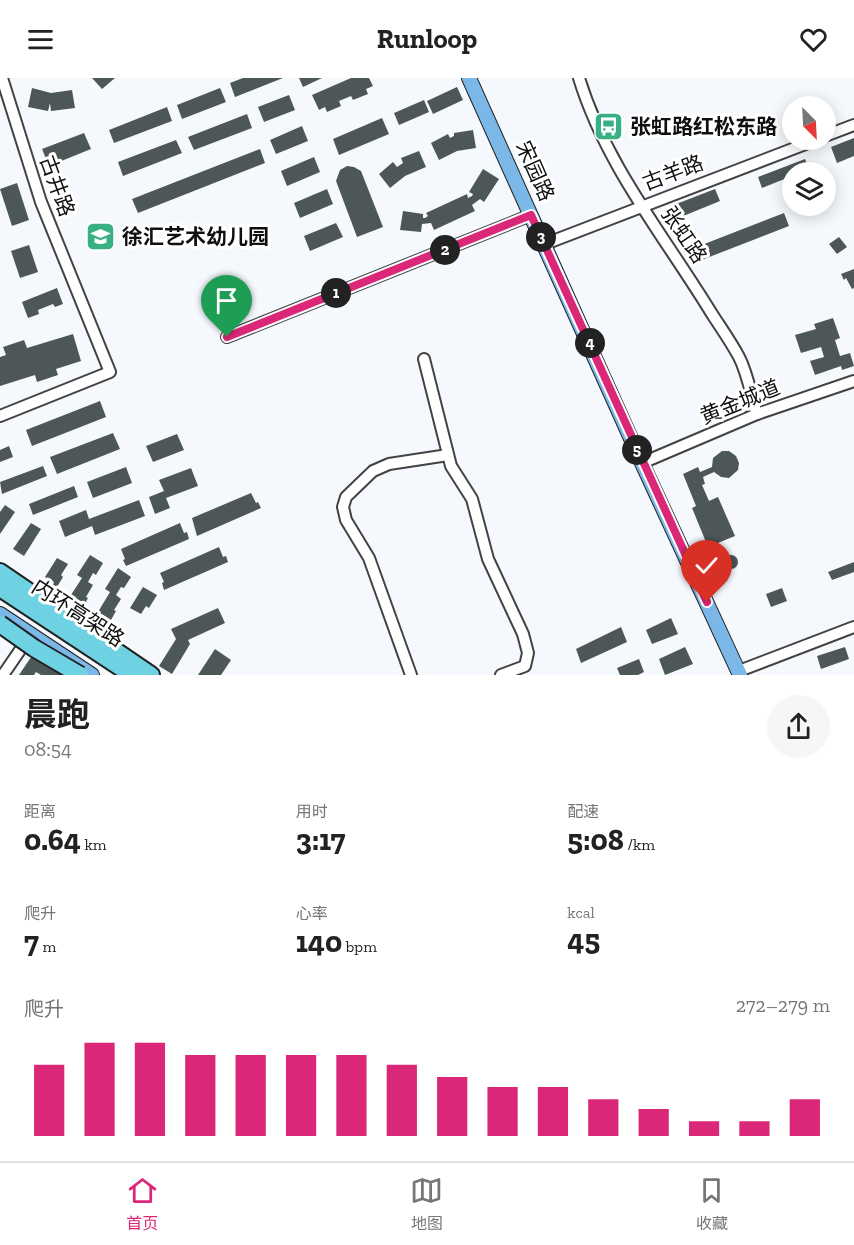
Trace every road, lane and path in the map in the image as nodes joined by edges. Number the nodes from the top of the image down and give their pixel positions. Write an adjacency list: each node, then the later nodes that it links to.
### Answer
1 (2, 78): 14 (street, 古井路)
2 (469, 78): 8 (main road, 宋园路)
3 (579, 78): 7 (street, 张虹路)
4 (854, 125): 5 (street)
5 (836, 132)
6 (789, 150): 7 (street, 古羊路)
7 (641, 206): 9 (street, 古羊路); 13 (street, 张虹路)
8 (531, 215): 9 (main road, 宋园路); 10 (street)
9 (545, 244): 16 (main road, 宋园路)
10 (227, 337)
11 (424, 359): 15 (street)
12 (854, 381): 13 (street, 黄金城道)
13 (757, 414): 16 (street, 黄金城道)
14 (0, 416)
15 (448, 455): 33 (street); 34 (street)
16 (642, 464): 25 (main road, 宋园路)
17 (0, 572): 32 (highway)
18 (0, 582): 31 (main road)
19 (0, 588): 30 (highway, 内环高架路)
20 (0, 601): 29 (highway, 内环高架路)
21 (0, 614): 24 (main road)
22 (0, 624): 27 (highway, bridge)
23 (854, 627): 25 (street)
24 (31, 634): 26 (street); 28 (main road)
25 (740, 673)
26 (3, 675)
27 (80, 675)
28 (92, 675)
29 (113, 675)
30 (132, 675)
31 (147, 675)
32 (152, 675)
33 (411, 675)
34 (501, 675)

